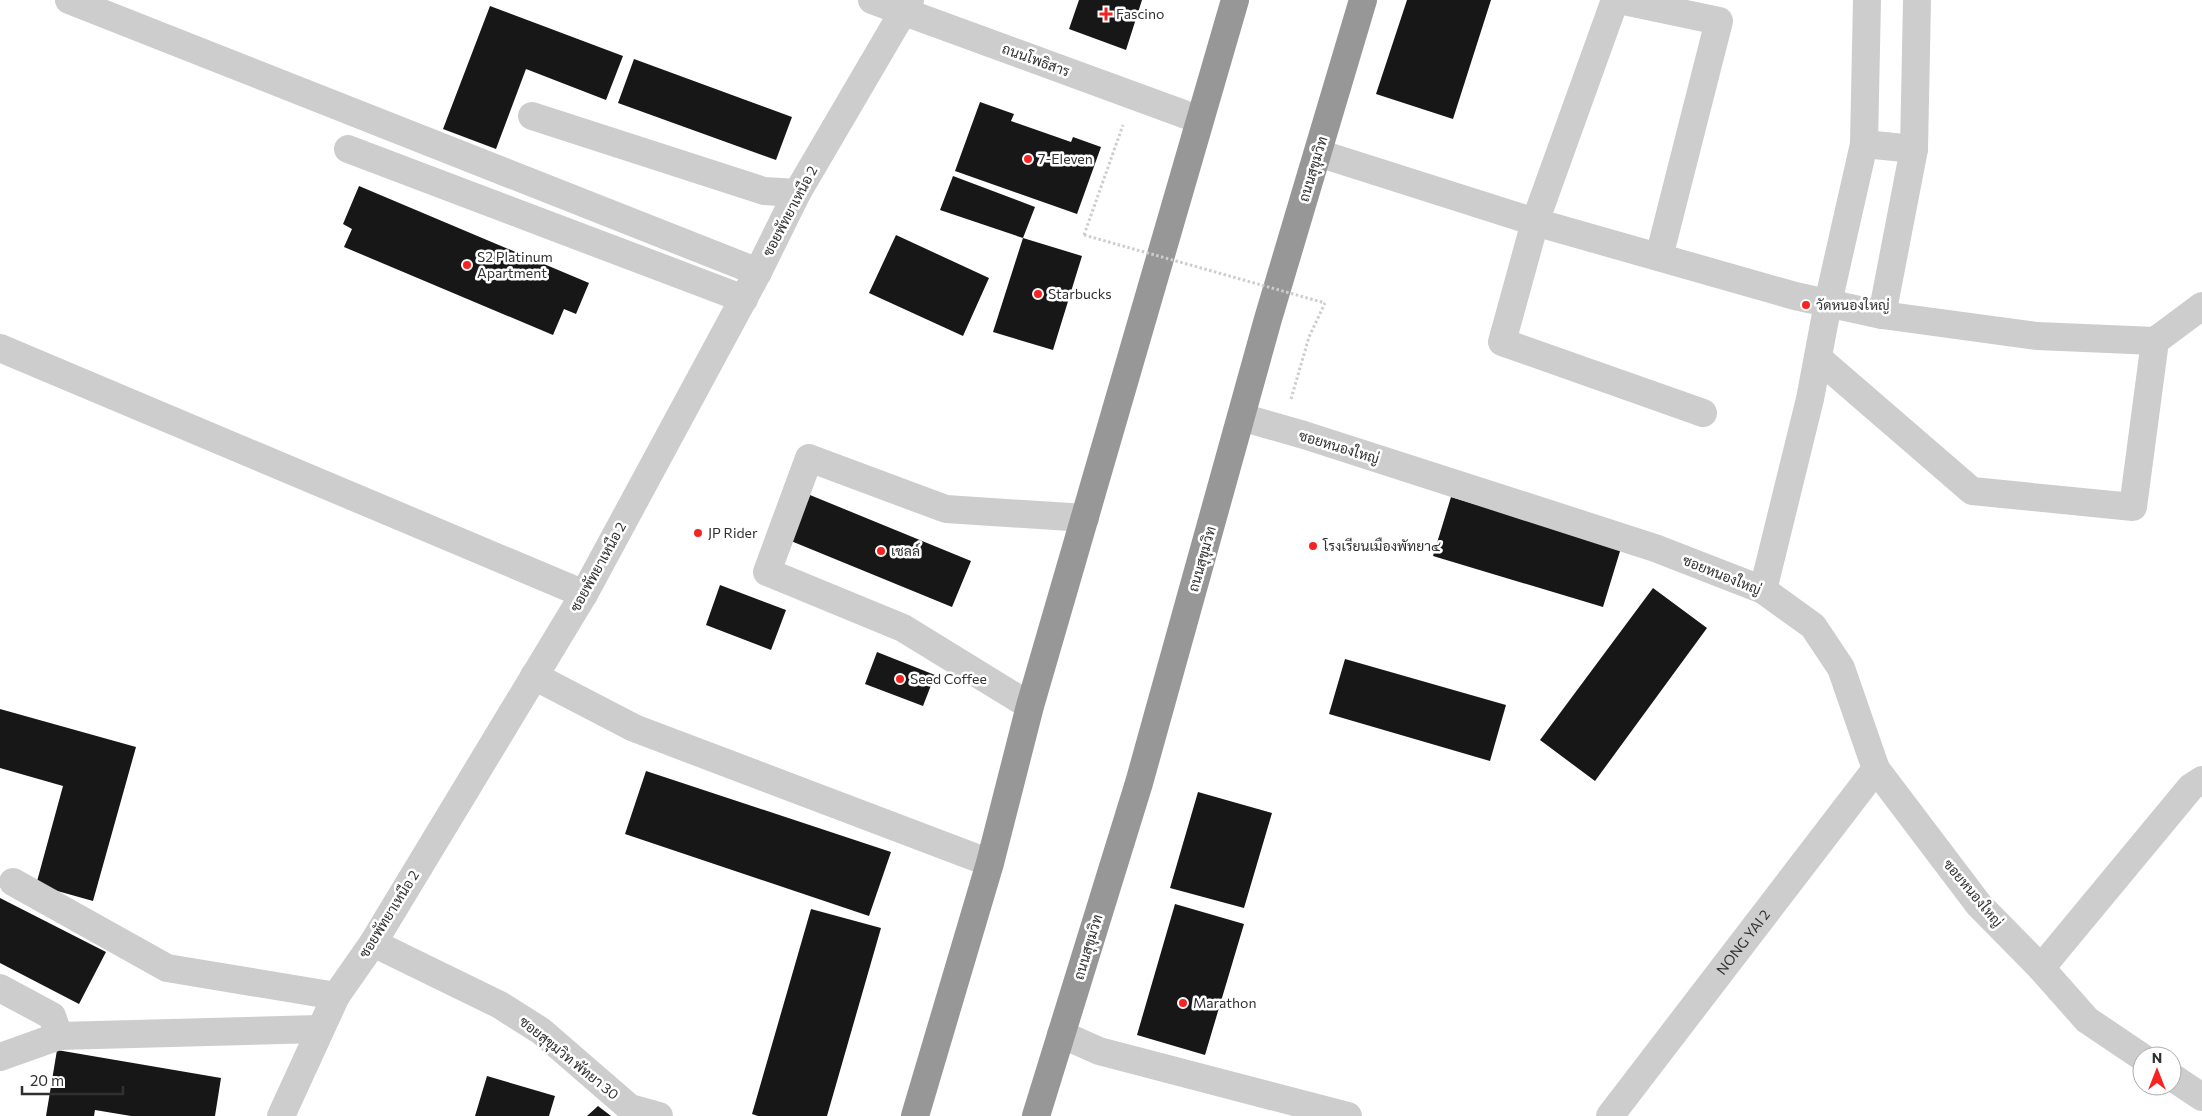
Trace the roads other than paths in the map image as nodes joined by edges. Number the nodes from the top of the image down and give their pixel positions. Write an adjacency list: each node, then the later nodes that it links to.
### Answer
1 (68, 0): 19 (street)
2 (872, 0): 9 (street, ถนนโพธิสาร)
3 (1235, 0): 11 (highway)
4 (1363, 0): 15 (highway, ถนนสุขุมวิท)
5 (1615, 0): 17 (street)
6 (1619, 0): 18 (street)
7 (1867, 0): 12 (street)
8 (1917, 0): 14 (street)
9 (907, 6): 11 (street, ถนนโพธิสาร); 16 (street, ซอยพัทยาเหนือ 2)
10 (532, 116): 16 (street)
11 (1200, 120): 29 (highway)
12 (1864, 144): 14 (street); 21 (street)
13 (348, 148): 20 (street)
14 (1914, 148): 23 (street)
15 (1318, 153): 17 (street); 28 (highway, ถนนสุขุมวิท)
16 (797, 193): 19 (street, ซอยพัทยาเหนือ 2)
17 (1535, 222): 18 (street); 27 (street)
18 (1659, 257): 21 (street)
19 (758, 272): 20 (street, ซอยพัทยาเหนือ 2)
20 (744, 299): 31 (street, ซอยพัทยาเหนือ 2)
21 (1828, 304): 23 (street); 26 (street)
22 (2202, 306): 24 (street)
23 (1882, 315): 24 (street)
24 (2155, 341): 26 (street)
25 (0, 348): 31 (street)
26 (1818, 358): 30 (street)
27 (1703, 413)
28 (1241, 417): 30 (street, ซอยหนองใหญ่); 43 (highway, ถนนสุขุมวิท)
29 (1085, 518): 33 (highway); 33 (street)
30 (1763, 590): 34 (street, ซอยหนองใหญ่)
31 (584, 594): 32 (street, ซอยพัทยาเหนือ 2)
32 (534, 676): 36 (street); 38 (street, ซอยพัทยาเหนือ 2)
33 (1030, 706): 36 (highway)
34 (1876, 770): 39 (street, ซอยหนองใหญ่); 54 (street, NONG YAI 2)
35 (2202, 780): 39 (street)
36 (990, 863): 51 (highway)
37 (13, 882): 41 (street)
38 (373, 943): 41 (street, ซอยพัทยาเหนือ 2); 50 (street, ซอยสุขุมวิท พัทยา 30)
39 (2041, 968): 45 (street, ซอยหนองใหญ่)
40 (0, 988): 44 (street)
41 (336, 996): 42 (street, ซอยพัทยาเหนือ 2)
42 (319, 1029): 44 (street); 49 (street, ซอยพัทยาเหนือ 2)
43 (1061, 1034): 52 (highway, ถนนสุขุมวิท); 53 (street)
44 (58, 1036): 46 (street)
45 (2132, 1050)
46 (0, 1056)
47 (2182, 1084): 48 (street)
48 (2202, 1097): 55 (street)
49 (281, 1116)
50 (659, 1116)
51 (915, 1116)
52 (1036, 1116)
53 (1348, 1116)
54 (1610, 1116)
55 (2195, 1116)

